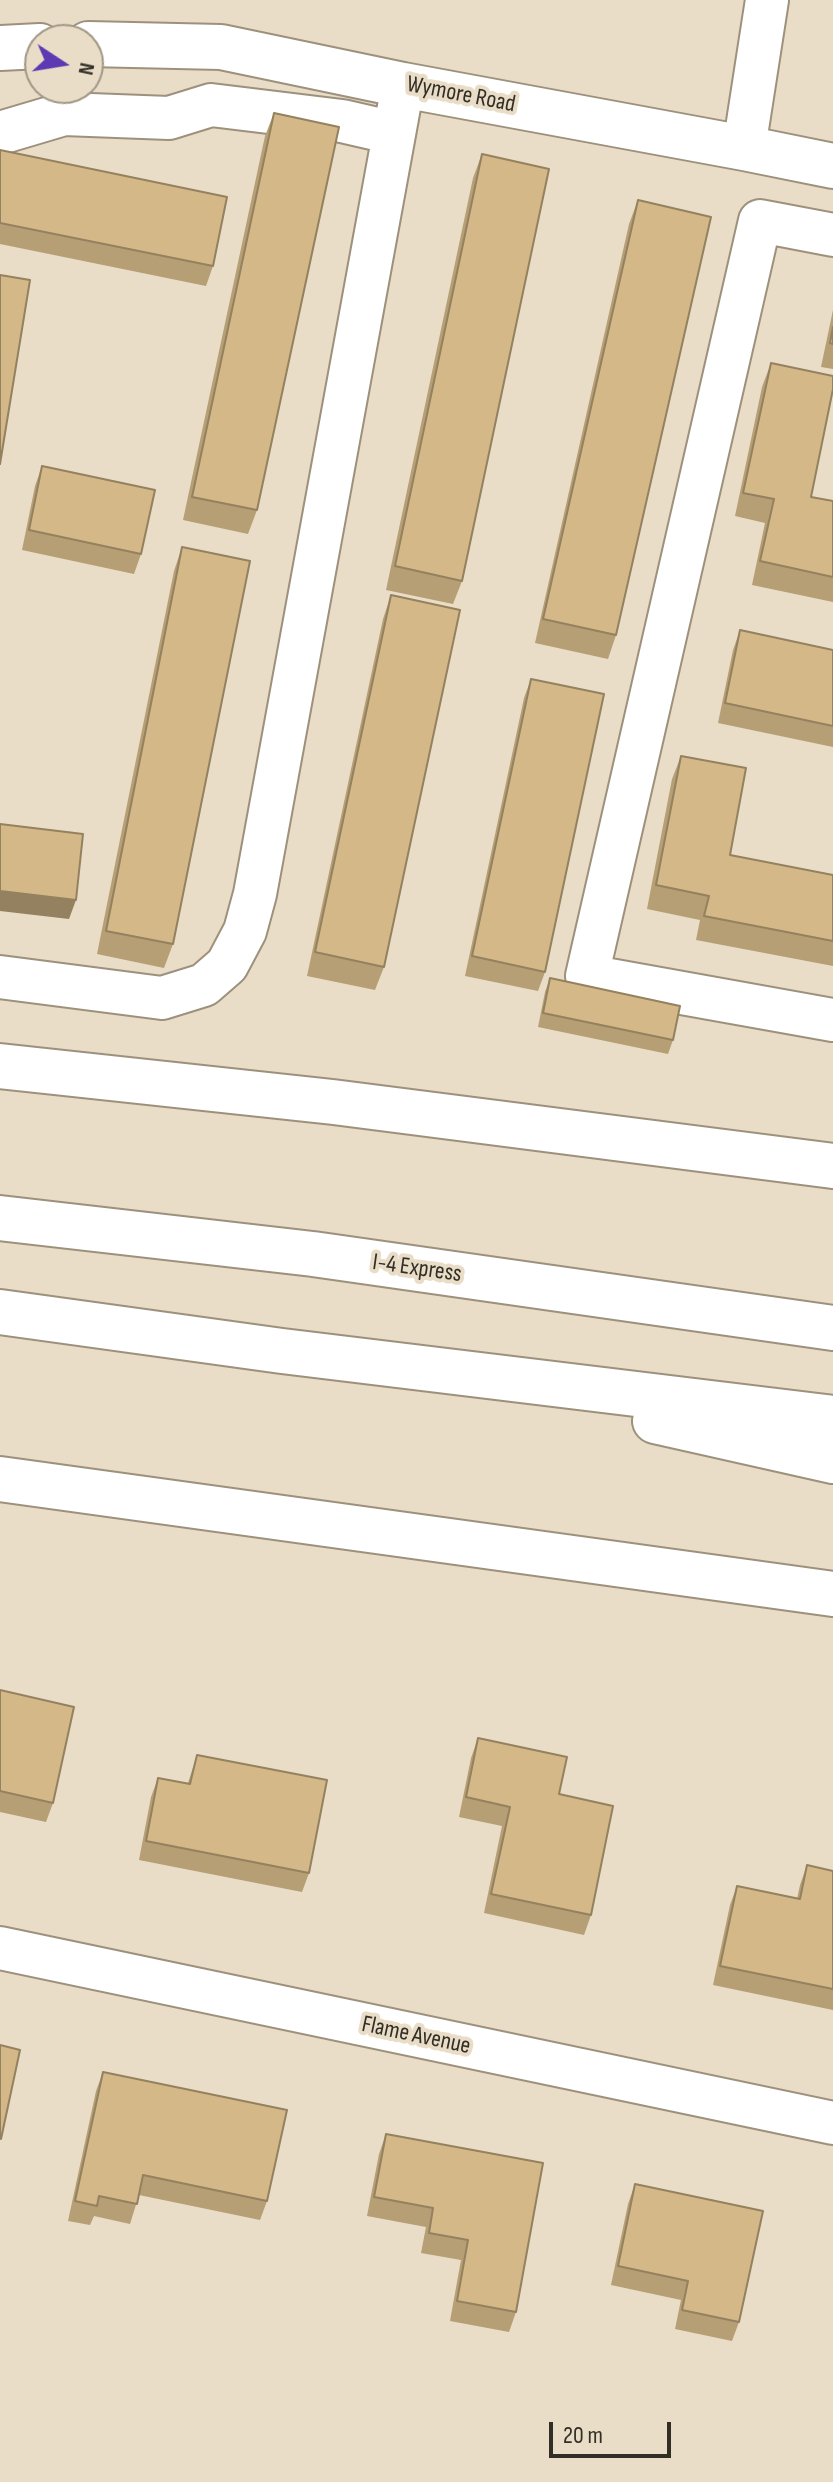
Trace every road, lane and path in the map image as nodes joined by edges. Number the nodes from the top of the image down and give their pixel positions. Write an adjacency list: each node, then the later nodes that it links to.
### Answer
1 (767, 0): 8 (street)
2 (104, 43): 5 (main road, Wymore Road)
3 (24, 47): 4 (main road)
4 (0, 48)
5 (403, 85): 7 (street); 8 (main road, Wymore Road)
6 (0, 133): 7 (street)
7 (394, 133): 11 (street)
8 (744, 148): 9 (main road, Wymore Road)
9 (833, 166)
10 (833, 235): 12 (street)
11 (0, 977)
12 (833, 1020)
13 (0, 1066): 14 (main road)
14 (833, 1166)
15 (0, 1218): 16 (main road, I-4 Express)
16 (553, 1288): 17 (main road); 19 (main road, I-4 Express)
17 (833, 1297)
18 (0, 1312): 20 (main road)
19 (833, 1328)
20 (403, 1365): 21 (main road); 22 (main road)
21 (833, 1418)
22 (833, 1461)
23 (0, 1479): 24 (main road)
24 (833, 1594)
25 (0, 1948): 26 (street, Flame Avenue)
26 (833, 2123)

